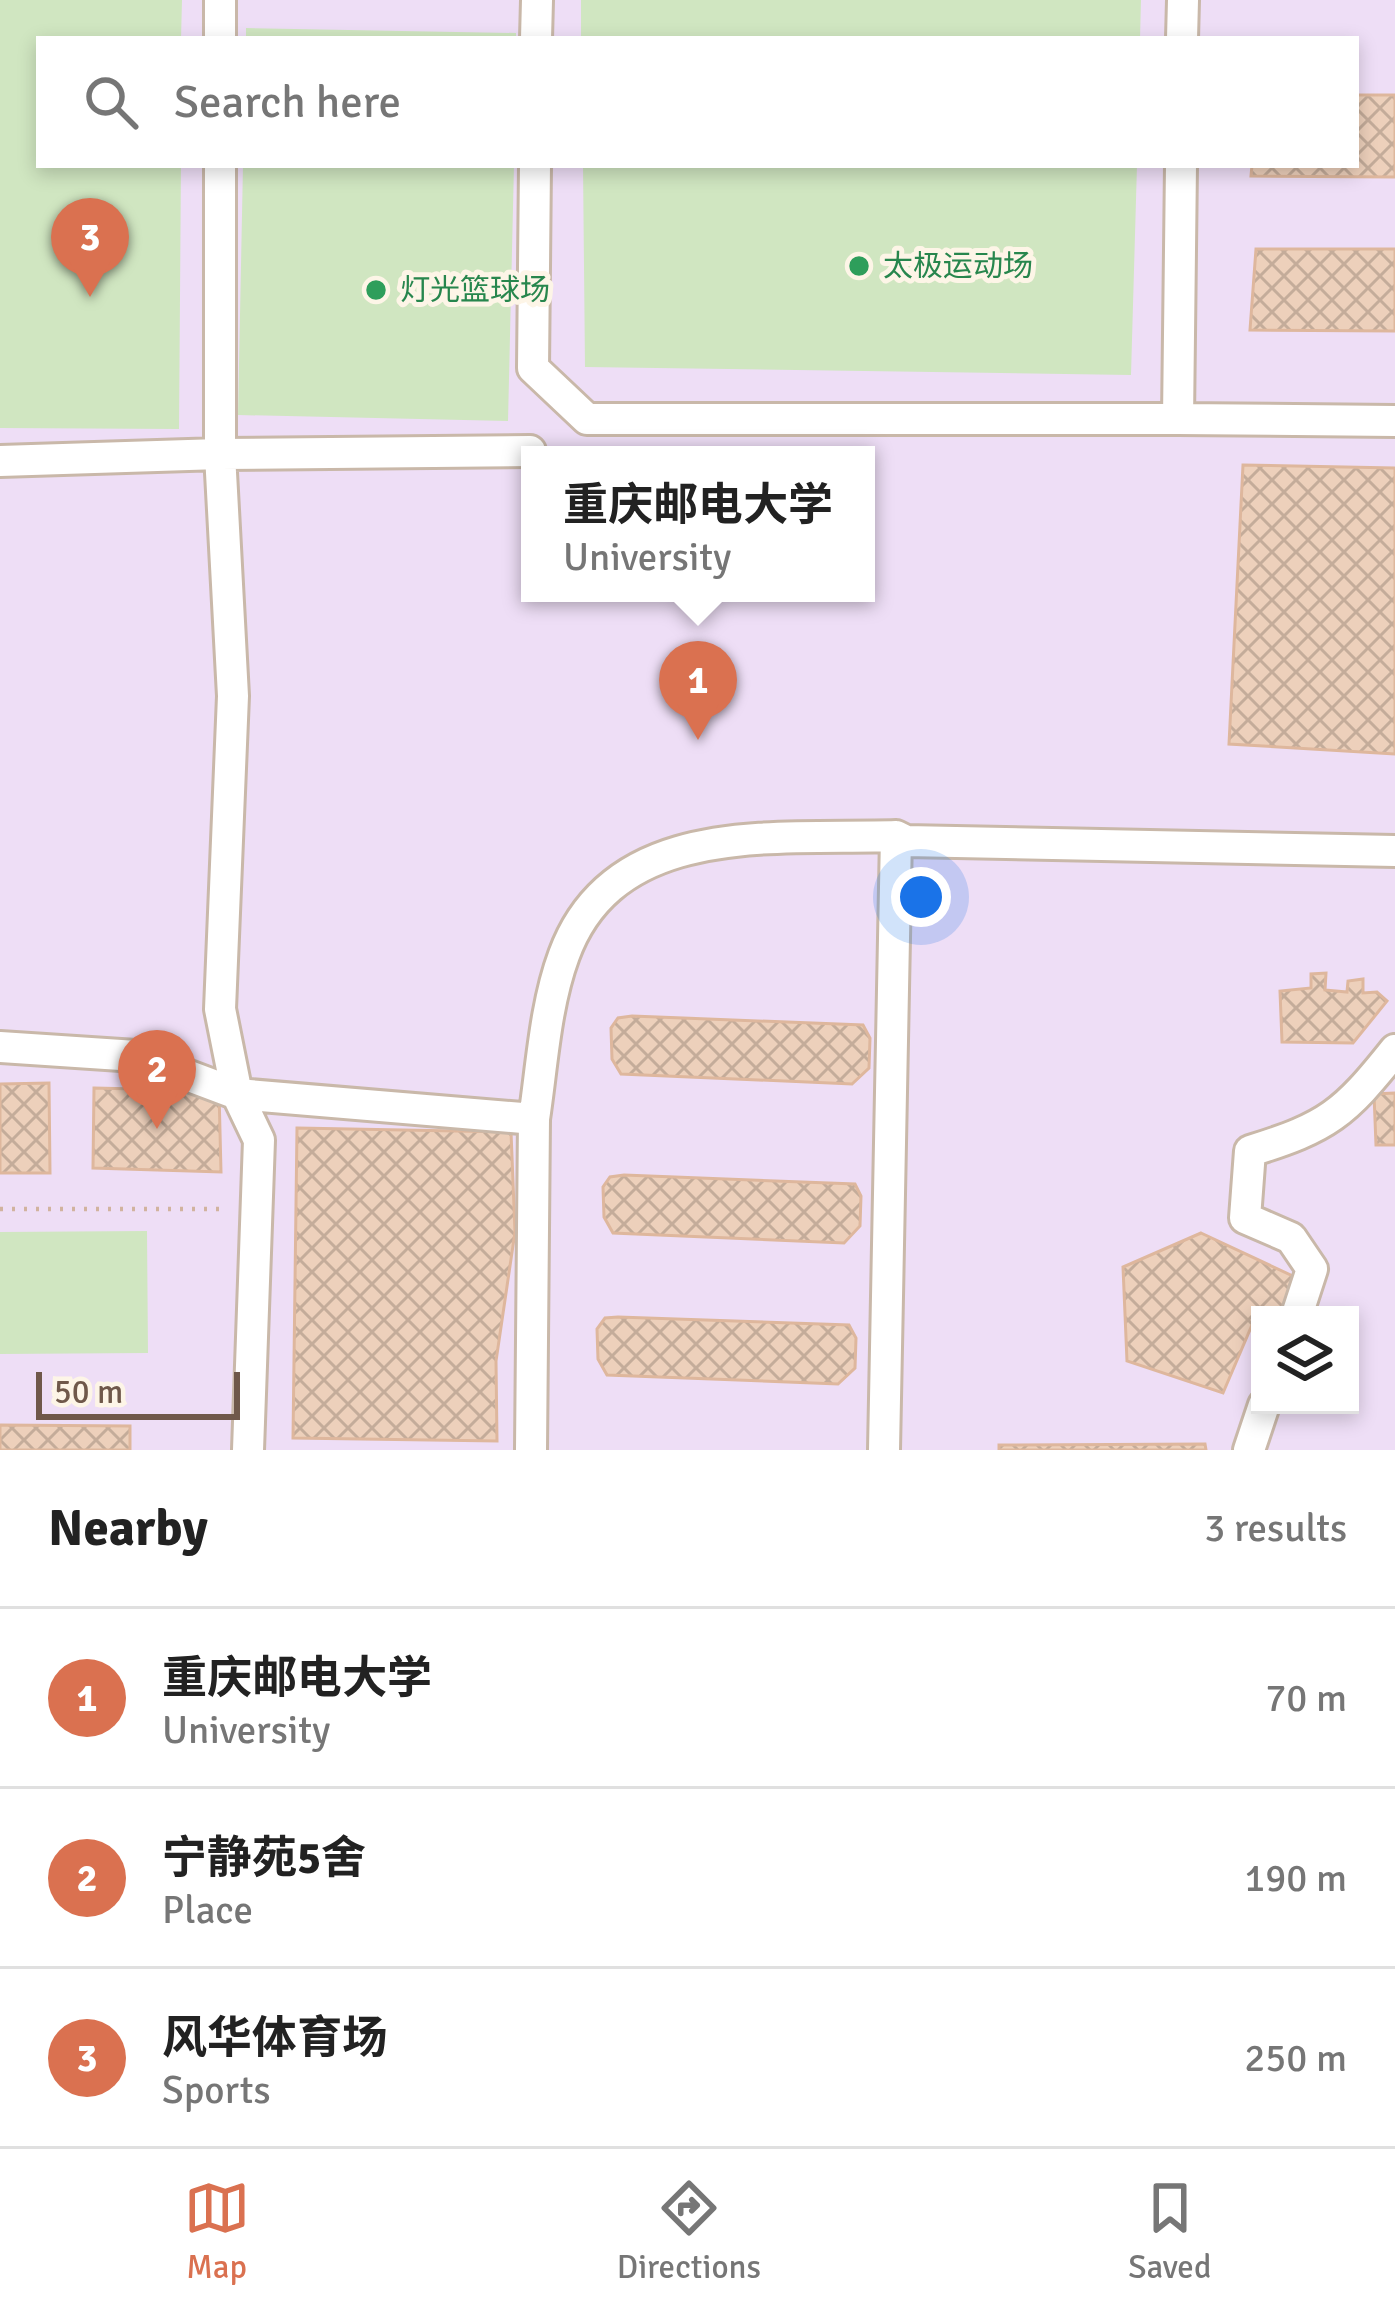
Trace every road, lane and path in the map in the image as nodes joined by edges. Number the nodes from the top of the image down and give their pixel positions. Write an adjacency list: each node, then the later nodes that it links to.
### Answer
1 (220, 0): 4 (lane)
2 (536, 0): 5 (lane)
3 (1183, 0): 6 (lane)
4 (220, 36)
5 (536, 36)
6 (1182, 36)
7 (220, 168): 13 (lane)
8 (535, 168): 10 (lane)
9 (1181, 168): 10 (lane)
10 (1178, 418): 11 (lane)
11 (1395, 421)
12 (521, 451): 13 (lane)
13 (220, 454): 14 (lane); 19 (lane)
14 (0, 461)
15 (896, 836): 16 (lane); 20 (lane); 27 (lane)
16 (1395, 851)
17 (0, 1047): 19 (lane)
18 (1395, 1050): 23 (lane)
19 (237, 1094): 20 (lane); 22 (lane)
20 (534, 1120): 26 (lane)
21 (0, 1209): 22 (path)
22 (256, 1209): 25 (lane)
23 (1300, 1306)
24 (1261, 1414): 28 (lane)
25 (248, 1450)
26 (531, 1450)
27 (884, 1450)
28 (1249, 1450)

